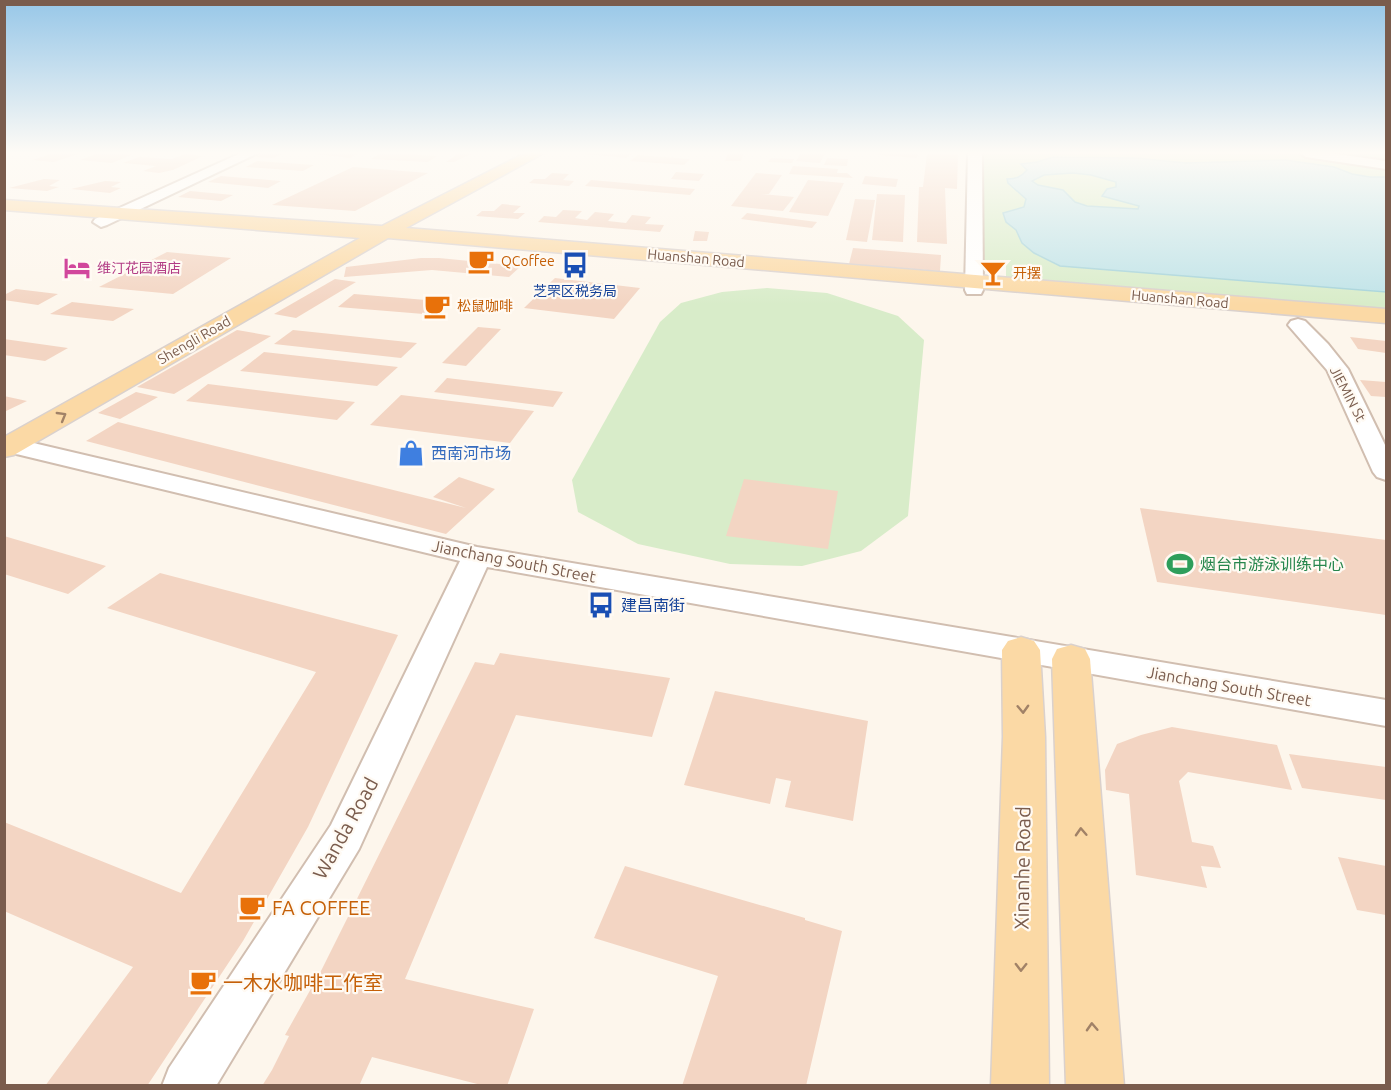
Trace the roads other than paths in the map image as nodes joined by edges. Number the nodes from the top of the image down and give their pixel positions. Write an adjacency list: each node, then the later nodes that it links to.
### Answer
1 (130, 204): 8 (street)
2 (133, 204): 8 (street)
3 (433, 204): 10 (main road)
4 (443, 204): 10 (main road)
5 (975, 204): 14 (street)
6 (4, 205): 8 (main road, Huanshan Road)
7 (4, 214): 8 (main road, Huanshan Road)
8 (103, 217): 9 (main road, Huanshan Road); 10 (main road, Huanshan Road)
9 (226, 231): 10 (main road, Huanshan Road); 13 (main road)
10 (373, 242): 11 (main road, Huanshan Road); 11 (main road); 12 (main road, Huanshan Road); 13 (main road, Shengli Road)
11 (515, 252): 12 (main road, Huanshan Road)
12 (656, 259): 14 (main road, Huanshan Road)
13 (295, 265): 18 (main road, Shengli Road)
14 (974, 286): 15 (main road, Huanshan Road); 16 (main road, Huanshan Road)
15 (1386, 316)
16 (1386, 324)
17 (1298, 325): 19 (street, JIEMIN St)
18 (6, 442): 20 (street, Jianchang South Street)
19 (1386, 472)
20 (477, 556): 21 (street, Jianchang South Street); 24 (street, Wanda Road)
21 (1021, 650): 22 (street, Jianchang South Street); 25 (main road, Xinanhe Road, one-way to 25)
22 (1071, 659): 23 (street, Jianchang South Street); 26 (main road, one-way to 22)
23 (1386, 712)
24 (187, 1086)
25 (1020, 1086)
26 (1095, 1086)

